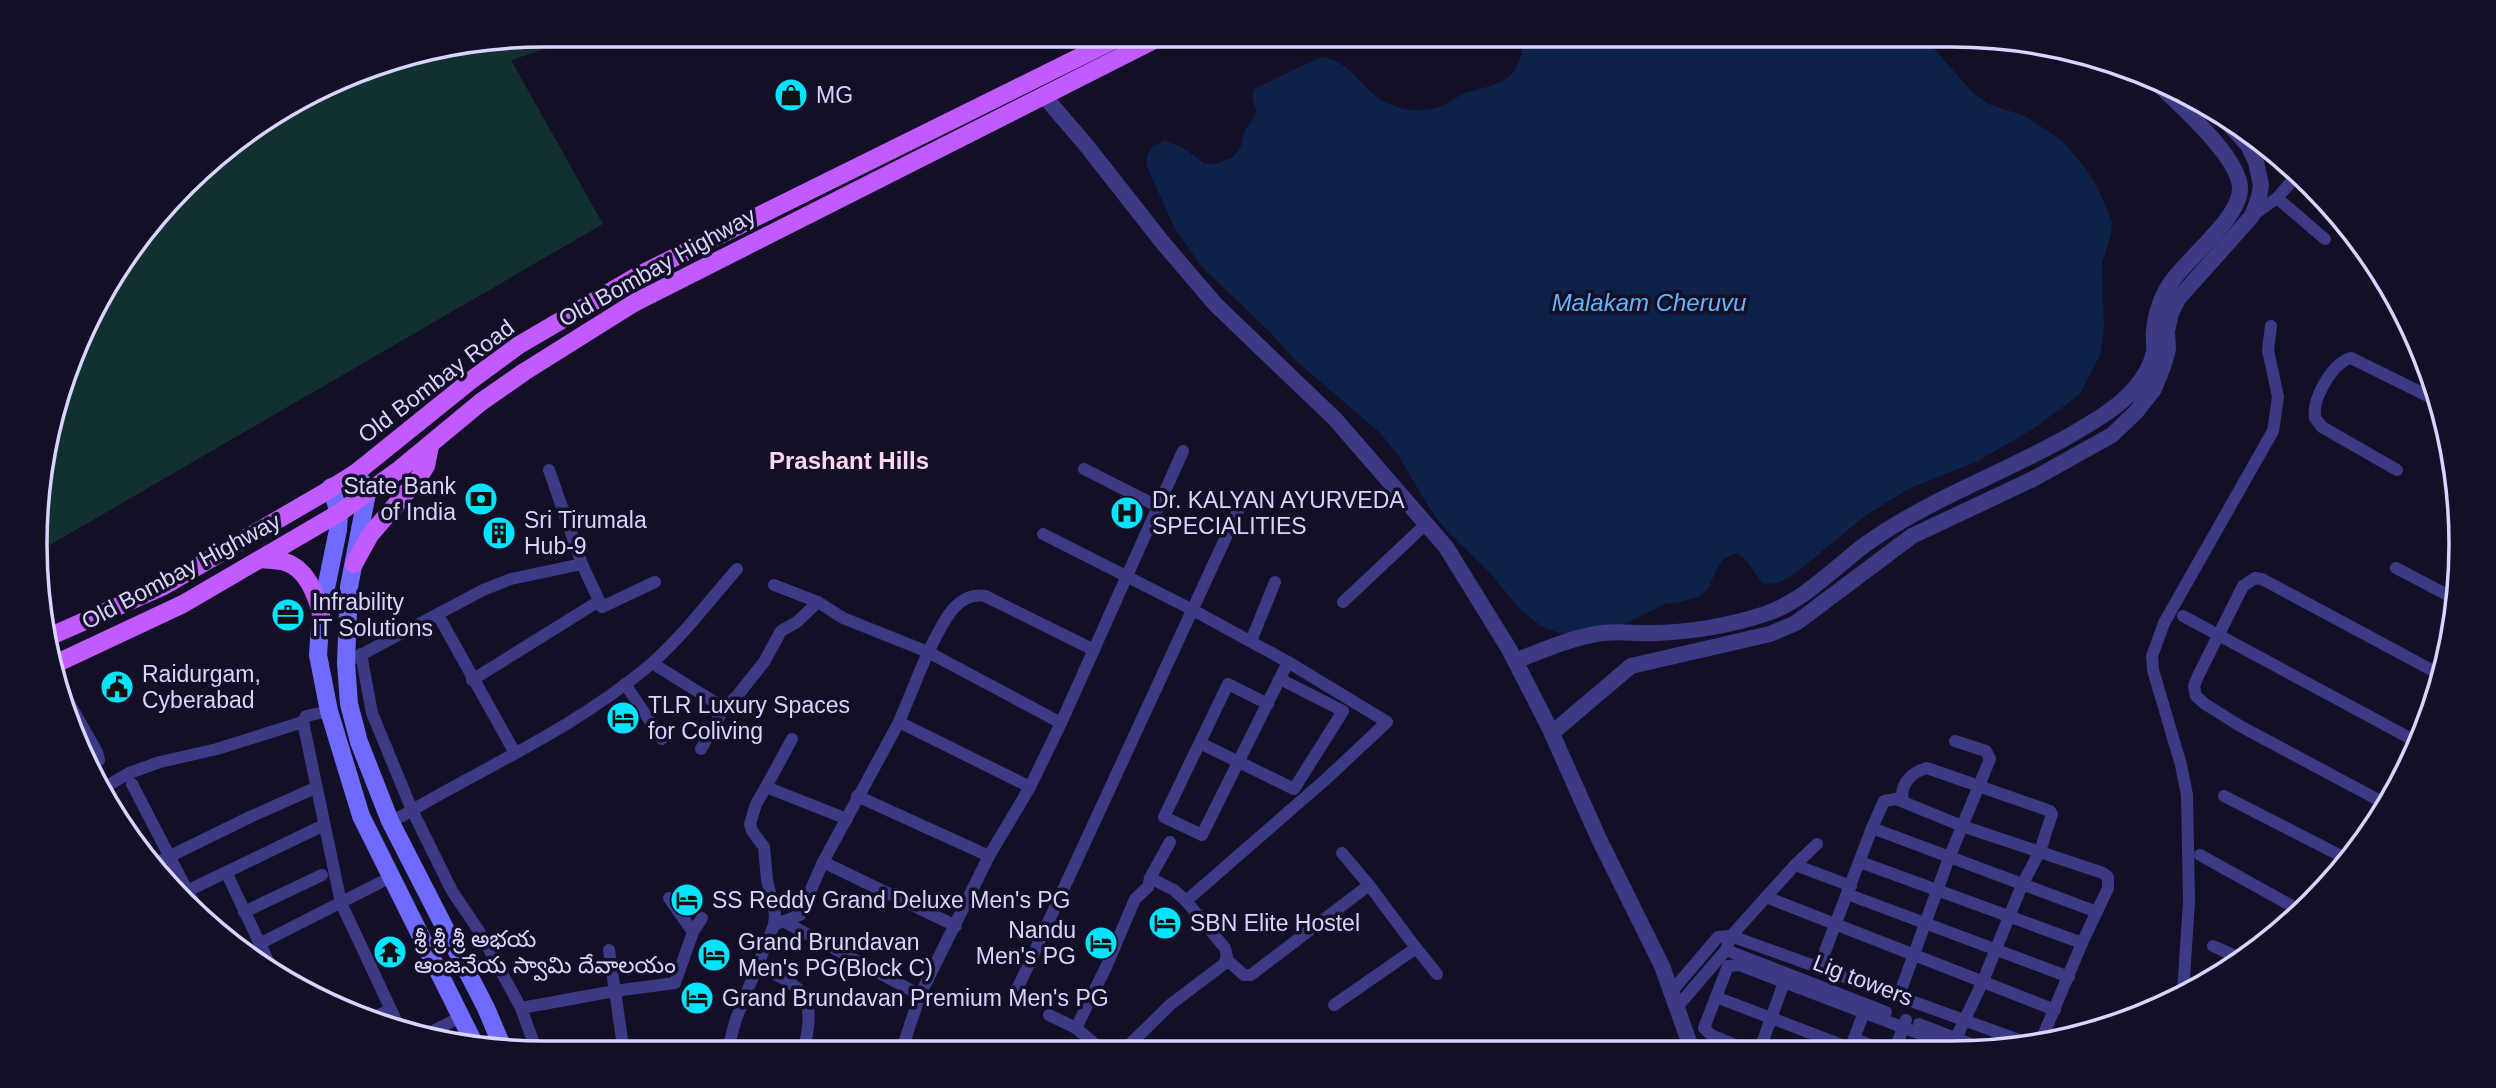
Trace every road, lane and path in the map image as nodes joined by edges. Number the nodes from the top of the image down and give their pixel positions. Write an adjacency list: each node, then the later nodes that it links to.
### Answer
1 (1100, 47): 19 (main road, Old Bombay Road)
2 (1140, 47): 3 (main road, Old Bombay Highway)
3 (1044, 96): 14 (main road, Old Bombay Highway); 25 (street)
4 (2171, 97): 10 (street)
5 (2248, 146): 8 (street)
6 (2291, 182): 7 (street)
7 (2277, 198): 8 (street); 9 (street)
8 (2252, 216): 10 (street)
9 (2325, 239)
10 (2171, 296): 12 (street)
11 (2272, 326): 151 (street)
12 (2152, 375): 43 (street); 48 (street)
13 (2425, 395): 18 (street)
14 (430, 446): 21 (main road, Old Bombay Highway); 29 (main road)
15 (1183, 451): 23 (street)
16 (1083, 469): 23 (street)
17 (550, 470): 30 (street)
18 (2397, 470)
19 (358, 472): 20 (main road, Old Bombay Road); 21 (main road)
20 (331, 488): 24 (main road); 47 (main road, Old Bombay Road)
21 (368, 493): 24 (main road, Old Bombay Highway); 26 (main road)
22 (1244, 498): 41 (street)
23 (1159, 507): 33 (street)
24 (339, 521): 26 (main road); 28 (main road, Old Bombay Highway); 42 (main road)
25 (1427, 523): 39 (street); 55 (street)
26 (360, 531): 29 (main road)
27 (1043, 534): 33 (street)
28 (262, 559): 42 (main road); 54 (main road, Old Bombay Highway)
29 (354, 564): 53 (main road)
30 (582, 564): 38 (street); 44 (street)
31 (2396, 568): 37 (street)
32 (737, 569): 57 (street)
33 (1126, 576): 41 (street); 51 (street)
34 (655, 582): 38 (street)
35 (1275, 582): 50 (street)
36 (774, 585): 40 (street)
37 (2446, 594)
38 (599, 601): 61 (street)
39 (1343, 601)
40 (818, 602): 52 (street); 64 (street)
41 (1193, 610): 50 (street); 154 (street)
42 (321, 612): 65 (main road)
43 (1768, 614): 46 (street); 48 (street)
44 (438, 615): 53 (street); 61 (street)
45 (2183, 616): 49 (street)
46 (1634, 632): 55 (street); 58 (street)
47 (56, 634)
48 (1770, 634): 58 (street)
49 (2218, 634): 59 (street); 71 (street); 88 (street)
50 (1251, 641): 56 (street)
51 (1094, 650): 52 (street); 68 (street)
52 (928, 652): 67 (street); 68 (street)
53 (354, 659): 90 (street); 92 (main road)
54 (61, 661)
55 (1515, 661): 70 (street)
56 (1289, 662): 60 (street); 121 (street)
57 (652, 663): 62 (street); 64 (street)
58 (1642, 663): 70 (street)
59 (2433, 670)
60 (1280, 679): 63 (street); 79 (street)
61 (472, 680): 77 (street)
62 (625, 684): 72 (street); 77 (street)
63 (1268, 704): 75 (street); 79 (street)
64 (724, 708): 76 (street)
65 (328, 711): 66 (street); 111 (main road)
66 (303, 722): 80 (street); 85 (street)
67 (899, 722): 83 (street); 86 (street)
68 (1061, 723): 83 (street)
69 (82, 725): 78 (street)
70 (1552, 733): 158 (street)
71 (2409, 738)
72 (662, 739)
73 (792, 739): 82 (street)
74 (1955, 741): 84 (street)
75 (1200, 743): 79 (street); 79 (street)
76 (701, 749)
77 (515, 753): 90 (street)
78 (97, 762)
79 (1238, 763)
80 (110, 784)
81 (132, 785): 102 (street)
82 (766, 787): 91 (street); 128 (street)
83 (1030, 787): 103 (street)
84 (1979, 787): 89 (street); 94 (street); 98 (street)
85 (315, 789): 93 (street); 102 (street)
86 (858, 796): 91 (street); 103 (street)
87 (2224, 796): 101 (street)
88 (2377, 799)
89 (1903, 801): 94 (street); 95 (street)
90 (412, 810): 92 (street); 160 (street)
91 (847, 819): 106 (street)
92 (390, 821): 176 (main road)
93 (324, 825): 109 (street); 122 (street)
94 (1962, 826): 98 (street); 104 (street)
95 (1872, 828): 104 (street); 107 (street)
96 (1170, 842): 112 (street)
97 (1817, 844): 108 (street)
98 (2040, 851): 114 (street); 125 (street)
99 (1342, 853): 113 (street)
100 (2200, 855): 123 (street)
101 (2339, 855)
102 (169, 856): 105 (street); 115 (street)
103 (989, 856): 131 (street)
104 (1949, 858): 114 (street); 118 (street)
105 (161, 860)
106 (823, 862): 128 (street); 131 (street)
107 (1860, 862): 117 (street); 118 (street)
108 (1795, 864): 117 (street); 119 (street)
109 (226, 872): 116 (street); 124 (street)
110 (322, 875): 124 (street)
111 (391, 877): 122 (street); 167 (main road)
112 (1150, 878): 121 (street); 171 (street)
113 (1369, 885): 137 (street); 144 (street)
114 (2022, 885): 125 (street); 126 (street)
115 (184, 886)
116 (188, 890)
117 (1849, 890): 129 (street); 130 (street)
118 (1937, 890): 126 (street); 129 (street)
119 (1766, 897): 130 (street); 133 (street)
120 (669, 898): 132 (street)
121 (1186, 901): 144 (street)
122 (341, 902): 135 (street); 162 (street)
123 (2292, 906)
124 (244, 912): 135 (street)
125 (2097, 912): 134 (street)
126 (2009, 917): 134 (street); 138 (street)
127 (702, 918): 132 (street)
128 (778, 923): 145 (street); 155 (street)
129 (1925, 923): 138 (street); 143 (street)
130 (1836, 924): 143 (street); 146 (street)
131 (956, 926): 155 (street)
132 (694, 932): 153 (street)
133 (1731, 936): 140 (street); 146 (street); 158 (street)
134 (2082, 943): 148 (street)
135 (259, 944): 141 (street)
136 (2213, 946): 142 (street)
137 (1416, 948): 147 (street); 159 (street)
138 (1996, 949): 148 (street); 150 (street)
139 (608, 950): 153 (street)
140 (1726, 950): 149 (street, Lig towers); 158 (street)
141 (264, 954)
142 (2232, 954)
143 (1913, 955): 150 (street); 157 (street)
144 (1226, 959): 183 (street)
145 (757, 964): 179 (street); 180 (street)
146 (1819, 967): 152 (street)
147 (1437, 974)
148 (2069, 977): 163 (street)
149 (1786, 978): 156 (street); 161 (street, Lig towers); 168 (street)
150 (1983, 981): 163 (street); 169 (street)
151 (2184, 983)
152 (1874, 988): 157 (street); 161 (street)
153 (615, 991): 160 (street); 178 (street)
154 (1016, 994)
155 (920, 995): 181 (street)
156 (1716, 997): 168 (street); 185 (street)
157 (1898, 998): 169 (street)
158 (1674, 999): 184 (street)
159 (1334, 1005)
160 (521, 1008): 177 (street)
161 (1866, 1008): 170 (street, Lig towers); 188 (street)
162 (390, 1010): 164 (street); 166 (street)
163 (2055, 1010): 173 (street)
164 (382, 1013)
165 (1049, 1015): 171 (street)
166 (394, 1017)
167 (461, 1017): 172 (street); 174 (main road)
168 (1771, 1018): 186 (street); 187 (street)
169 (1963, 1021): 175 (street); 191 (street)
170 (1905, 1023): 189 (street); 190 (street, Lig towers)
171 (1076, 1028): 182 (street)
172 (440, 1029)
173 (2045, 1032)
174 (470, 1035)
175 (2011, 1038)
176 (499, 1039)
177 (533, 1041)
178 (622, 1041)
179 (730, 1041)
180 (805, 1041)
181 (905, 1041)
182 (1091, 1041)
183 (1133, 1041)
184 (1689, 1041)
185 (1726, 1041)
186 (1763, 1041)
187 (1839, 1041)
188 (1853, 1041)
189 (1898, 1041)
190 (1946, 1041)
191 (1954, 1041)

